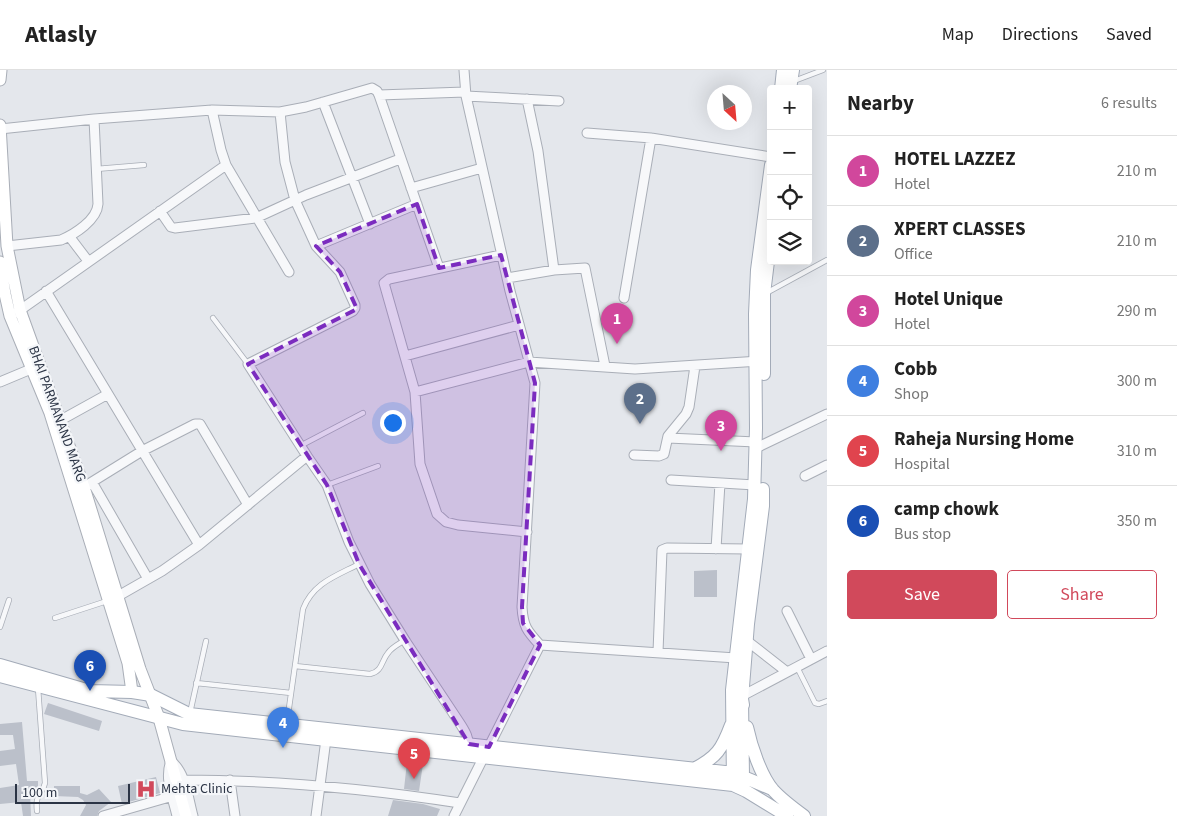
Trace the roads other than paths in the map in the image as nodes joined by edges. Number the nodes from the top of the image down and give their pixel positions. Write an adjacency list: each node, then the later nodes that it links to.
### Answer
1 (1, 70): 4 (street)
2 (464, 70): 6 (street)
3 (823, 70): 5 (lane)
4 (0, 80)
5 (787, 80)
6 (466, 94): 7 (street); 8 (street); 22 (street)
7 (379, 95): 10 (street); 19 (street)
8 (527, 99): 9 (street); 41 (street)
9 (559, 101)
10 (323, 102): 12 (street); 25 (street)
11 (212, 110): 12 (street); 13 (street); 21 (street)
12 (280, 112): 27 (street)
13 (94, 119): 15 (street); 23 (street)
14 (0, 125): 15 (street, BHAI PARMANAND MARG)
15 (0, 129): 33 (street, BHAI PARMANAND MARG)
16 (587, 133): 17 (street)
17 (651, 138): 18 (street); 47 (street)
18 (767, 156)
19 (400, 159): 25 (street); 26 (street)
20 (144, 165): 23 (lane)
21 (226, 165): 29 (street); 30 (street)
22 (482, 168): 26 (street); 35 (street)
23 (96, 169): 32 (street)
24 (770, 175): 46 (main road)
25 (352, 177): 27 (street); 31 (street)
26 (411, 188): 28 (street)
27 (295, 200): 30 (street); 34 (street)
28 (417, 204): 31 (street); 40 (street)
29 (160, 211): 30 (street); 39 (street)
30 (256, 218): 42 (street)
31 (370, 224): 34 (street)
32 (69, 236): 33 (street); 39 (street)
33 (7, 246): 45 (street, BHAI PARMANAND MARG)
34 (316, 246): 54 (street)
35 (501, 254): 40 (street); 43 (street)
36 (767, 258): 46 (main road)
37 (827, 260): 46 (lane)
38 (0, 262): 45 (street, BHAI PARMANAND MARG)
39 (88, 262): 44 (street)
40 (439, 268): 51 (street)
41 (554, 270): 43 (street); 55 (street)
42 (289, 272)
43 (507, 278): 50 (street)
44 (46, 291): 48 (street); 60 (street)
45 (6, 294): 48 (street, BHAI PARMANAND MARG)
46 (760, 296): 52 (main road)
47 (624, 298)
48 (15, 313): 57 (street, BHAI PARMANAND MARG); 63 (street, BHAI PARMANAND MARG)
49 (213, 318): 54 (lane)
50 (519, 325): 51 (street); 53 (street)
51 (404, 356): 59 (street)
52 (759, 361): 56 (street); 65 (main road)
53 (529, 362): 55 (street); 59 (street); 79 (street)
54 (248, 364): 66 (street)
55 (605, 366): 56 (street)
56 (695, 366): 64 (street)
57 (31, 370): 58 (street); 77 (street, BHAI PARMANAND MARG)
58 (0, 382)
59 (415, 392): 79 (street)
60 (108, 394): 63 (street); 67 (street)
61 (363, 413): 66 (lane)
62 (827, 414): 65 (street)
63 (61, 420): 77 (street, BHAI PARMANAND MARG)
64 (668, 438): 65 (street); 68 (street)
65 (758, 445): 76 (main road); 91 (main road)
66 (300, 446): 69 (street)
67 (142, 451): 77 (street); 78 (street); 80 (street)
68 (634, 455)
69 (307, 456): 75 (street); 78 (street)
70 (827, 465): 72 (street)
71 (378, 466): 75 (lane)
72 (805, 476)
73 (671, 480): 74 (street)
74 (720, 483): 76 (street); 81 (street)
75 (327, 485): 83 (street)
76 (755, 486): 82 (main road)
77 (83, 487): 84 (street); 85 (street, BHAI PARMANAND MARG)
78 (248, 505): 80 (street)
79 (527, 532): 93 (street)
80 (199, 545): 84 (street)
81 (716, 548): 82 (street); 95 (street)
82 (748, 549): 96 (main road)
83 (359, 564): 90 (street); 99 (lane)
84 (148, 579): 85 (street)
85 (113, 598): 88 (lane); 105 (street, BHAI PARMANAND MARG); 107 (street, BHAI PARMANAND MARG)
86 (9, 600): 89 (lane)
87 (787, 611): 97 (street)
88 (55, 618)
89 (0, 627)
90 (404, 640): 99 (lane); 115 (street)
91 (746, 640): 101 (street); 108 (main road)
92 (206, 641): 103 (lane)
93 (540, 644): 95 (street); 116 (street)
94 (827, 651): 97 (street)
95 (658, 652): 96 (street)
96 (736, 658): 112 (main road)
97 (811, 659): 100 (street)
98 (0, 665): 105 (main road)
99 (295, 666): 106 (lane)
100 (797, 666): 101 (street); 109 (lane)
101 (787, 672): 108 (street)
102 (0, 676): 104 (main road)
103 (196, 684): 106 (lane); 110 (lane)
104 (38, 686): 111 (main road); 127 (lane)
105 (132, 692): 107 (main road)
106 (291, 693): 113 (lane)
107 (151, 695): 110 (main road); 111 (street, BHAI PARMANAND MARG)
108 (742, 697): 119 (main road); 123 (main road)
109 (827, 701)
110 (189, 714): 113 (main road)
111 (159, 718): 114 (main road); 117 (street, BHAI PARMANAND MARG)
112 (733, 718): 118 (main road); 119 (main road)
113 (286, 725): 115 (main road)
114 (326, 739): 115 (main road); 122 (street)
115 (468, 750): 116 (main road)
116 (487, 752): 118 (main road); 119 (main road); 126 (street)
117 (171, 761): 120 (street); 124 (street); 130 (street, BHAI PARMANAND MARG)
118 (694, 769): 119 (main road)
119 (737, 778): 123 (main road); 125 (main road)
120 (183, 780): 121 (street); 131 (street)
121 (230, 780): 122 (street); 132 (street)
122 (319, 787): 126 (street); 133 (street)
123 (772, 789): 137 (main road)
124 (173, 796): 128 (street); 129 (street)
125 (761, 800): 135 (street); 136 (main road)
126 (460, 803): 134 (street)
127 (37, 811)
128 (104, 816)
129 (177, 816)
130 (186, 816)
131 (193, 816)
132 (235, 816)
133 (316, 816)
134 (454, 816)
135 (772, 816)
136 (787, 816)
137 (804, 816)

